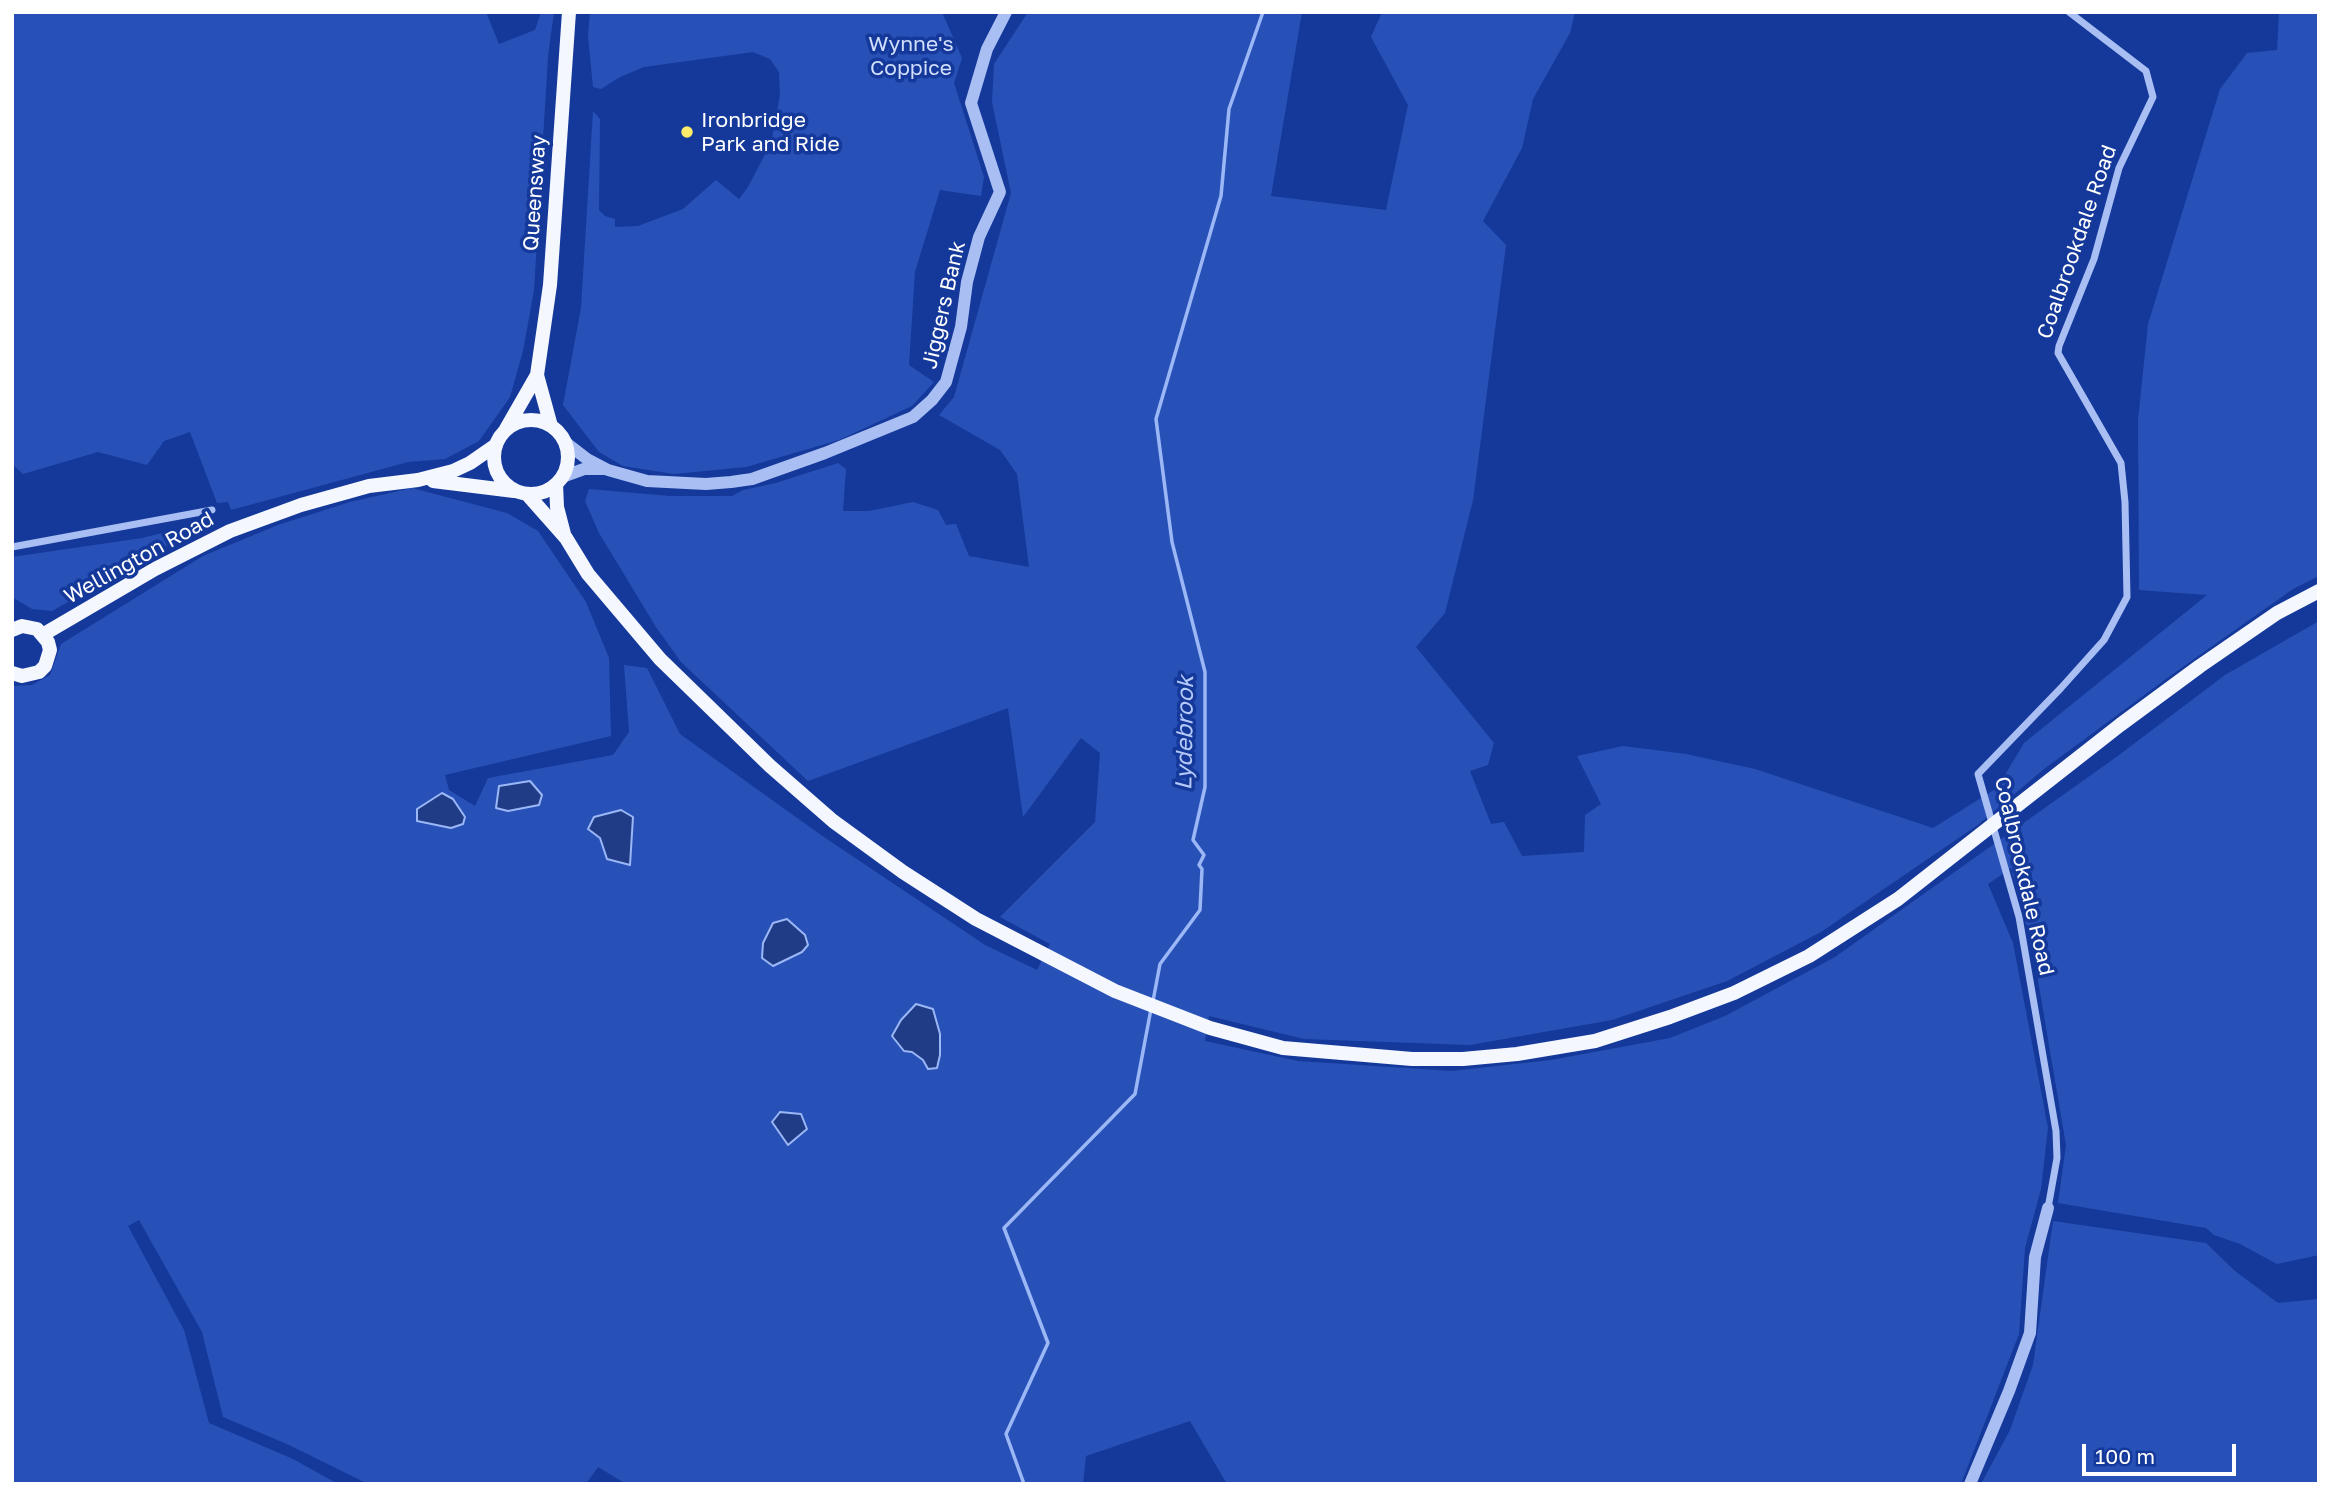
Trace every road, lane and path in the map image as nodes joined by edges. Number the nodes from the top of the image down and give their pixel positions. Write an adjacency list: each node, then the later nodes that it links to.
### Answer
1 (569, 12): 4 (main road, Queensway)
2 (1006, 12): 9 (street, Jiggers Bank)
3 (2068, 12): 20 (street, Coalbrookdale Road)
4 (537, 375): 5 (main road, Queensway); 6 (main road, Queensway)
5 (551, 426): 6 (main road); 7 (main road)
6 (506, 429): 8 (main road)
7 (565, 442): 9 (street, Jiggers Bank); 11 (main road)
8 (496, 445): 10 (main road, Wellington Road); 12 (main road)
9 (608, 470): 11 (street, Jiggers Bank)
10 (418, 480): 12 (main road, Wellington Road); 18 (main road, Wellington Road)
11 (559, 480): 12 (main road); 14 (main road)
12 (522, 493): 14 (main road)
13 (212, 510): 15 (street, Wellington Road)
14 (566, 538): 16 (main road)
15 (12, 547)
16 (2319, 591)
17 (12, 630): 18 (main road)
18 (44, 634): 19 (main road)
19 (12, 673)
20 (2048, 1208): 21 (street, Coalbrookdale Road)
21 (1970, 1484)

